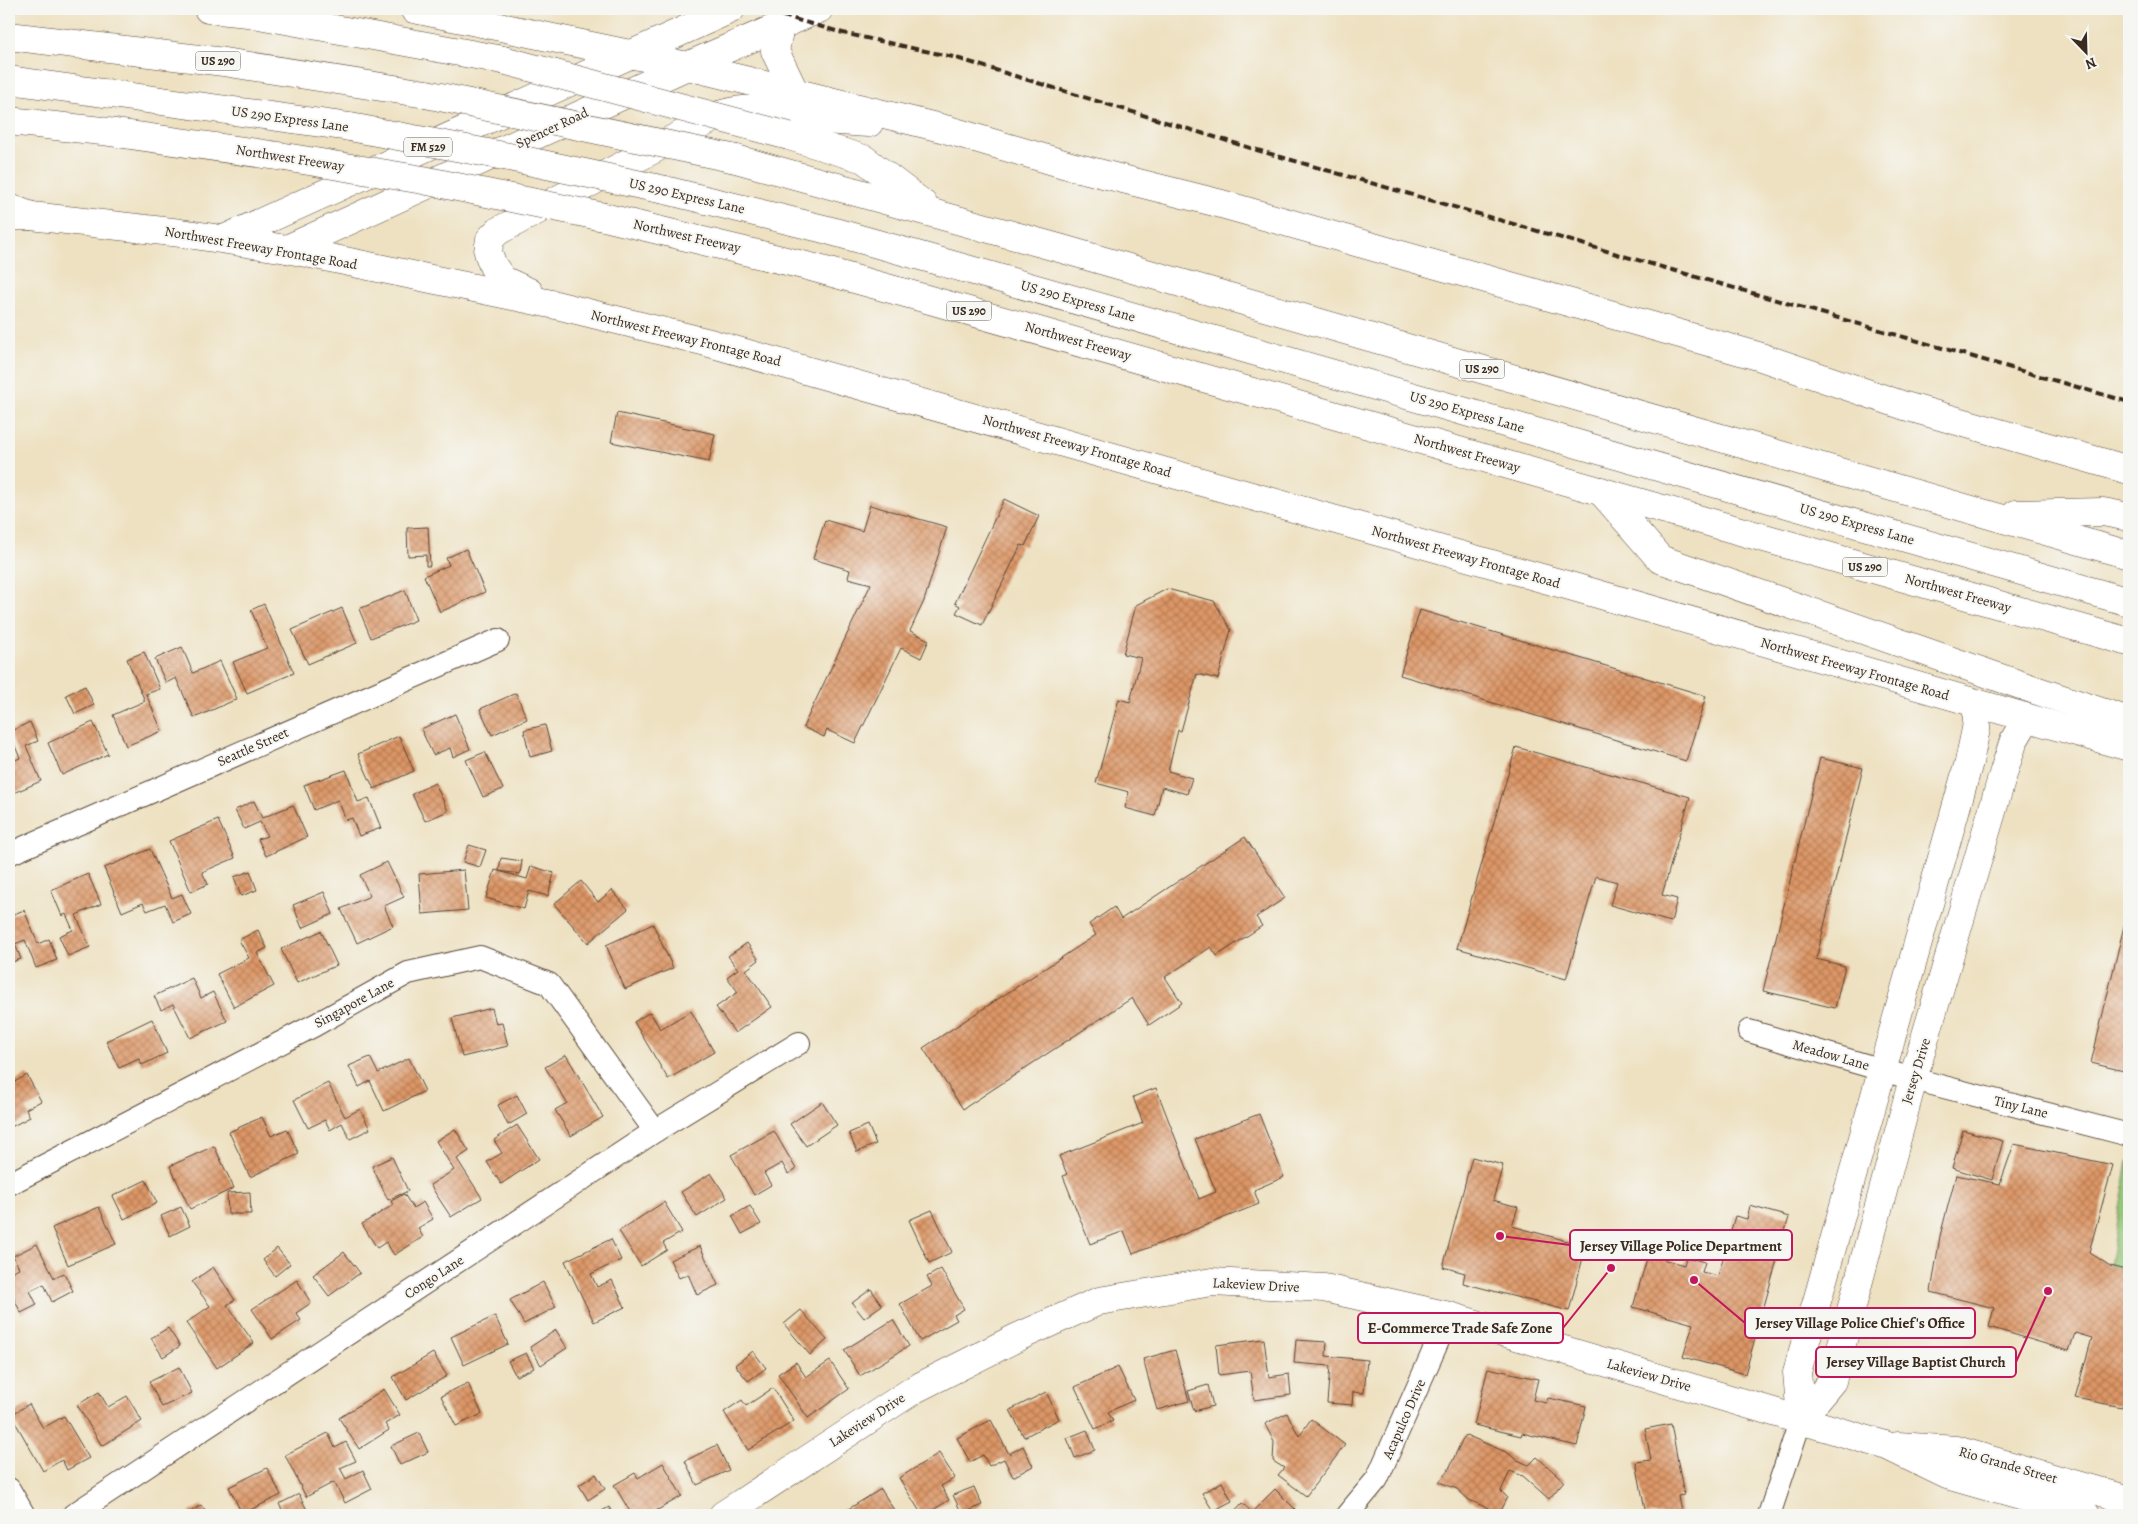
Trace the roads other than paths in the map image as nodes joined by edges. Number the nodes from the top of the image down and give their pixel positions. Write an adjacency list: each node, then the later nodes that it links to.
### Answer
1 (208, 9): 14 (main road, bridge)
2 (414, 9): 7 (main road)
3 (731, 9): 7 (main road, FM 529)
4 (819, 9): 5 (main road, Spencer Road / FM 529)
5 (780, 26): 8 (main road, Spencer Road / FM 529); 10 (main road)
6 (9, 36): 14 (main road, US 290, bridge)
7 (631, 55): 8 (main road); 15 (main road, FM 529)
8 (687, 66): 10 (main road); 16 (main road, Spencer Road / FM 529)
9 (9, 80): 23 (main road, US 290 Express Lane, bridge)
10 (794, 91): 12 (main road)
11 (9, 121): 19 (main road, Northwest Freeway / US 290, bridge)
12 (945, 129): 17 (main road); 18 (main road)
13 (16, 213): 15 (main road, Northwest Freeway Frontage Road)
14 (934, 213): 20 (main road, US 290)
15 (224, 240): 16 (main road, Northwest Freeway Frontage Road)
16 (287, 249): 17 (main road, Northwest Freeway Frontage Road)
17 (556, 305): 26 (main road, Northwest Freeway Frontage Road)
18 (2129, 470)
19 (1602, 491): 25 (main road, Northwest Freeway / US 290); 28 (main road)
20 (1989, 515): 21 (main road); 22 (main road, US 290)
21 (2129, 517)
22 (2129, 555)
23 (2129, 602)
24 (498, 640): 30 (street, Seattle Street)
25 (2129, 642)
26 (1978, 704): 27 (main road, Northwest Freeway Frontage Road); 33 (main road, Jersey Drive)
27 (2027, 718): 29 (main road, Northwest Freeway Frontage Road); 34 (main road, Jersey Drive)
28 (2129, 721)
29 (2129, 747)
30 (9, 854)
31 (1749, 1031): 33 (street, Meadow Lane)
32 (798, 1043): 35 (street, Congo Lane)
33 (1883, 1071): 34 (street, Meadow Lane); 39 (main road, Jersey Drive)
34 (1913, 1079): 36 (street, Tiny Lane); 39 (main road, Jersey Drive)
35 (655, 1131): 37 (street, Singapore Lane); 44 (street, Congo Lane)
36 (2129, 1134)
37 (9, 1184)
38 (1449, 1316): 39 (main road, Lakeview Drive); 45 (main road, Lakeview Drive); 46 (street, Acapulco Drive)
39 (1800, 1419): 40 (main road, Rio Grande Street); 47 (street, Jersey Drive)
40 (1885, 1445): 42 (main road, Rio Grande Street); 48 (main road, Rio Grande Street)
41 (9, 1489): 43 (street)
42 (2129, 1500)
43 (24, 1515)
44 (73, 1515)
45 (723, 1515)
46 (1347, 1515)
47 (1770, 1515)
48 (2086, 1515)

